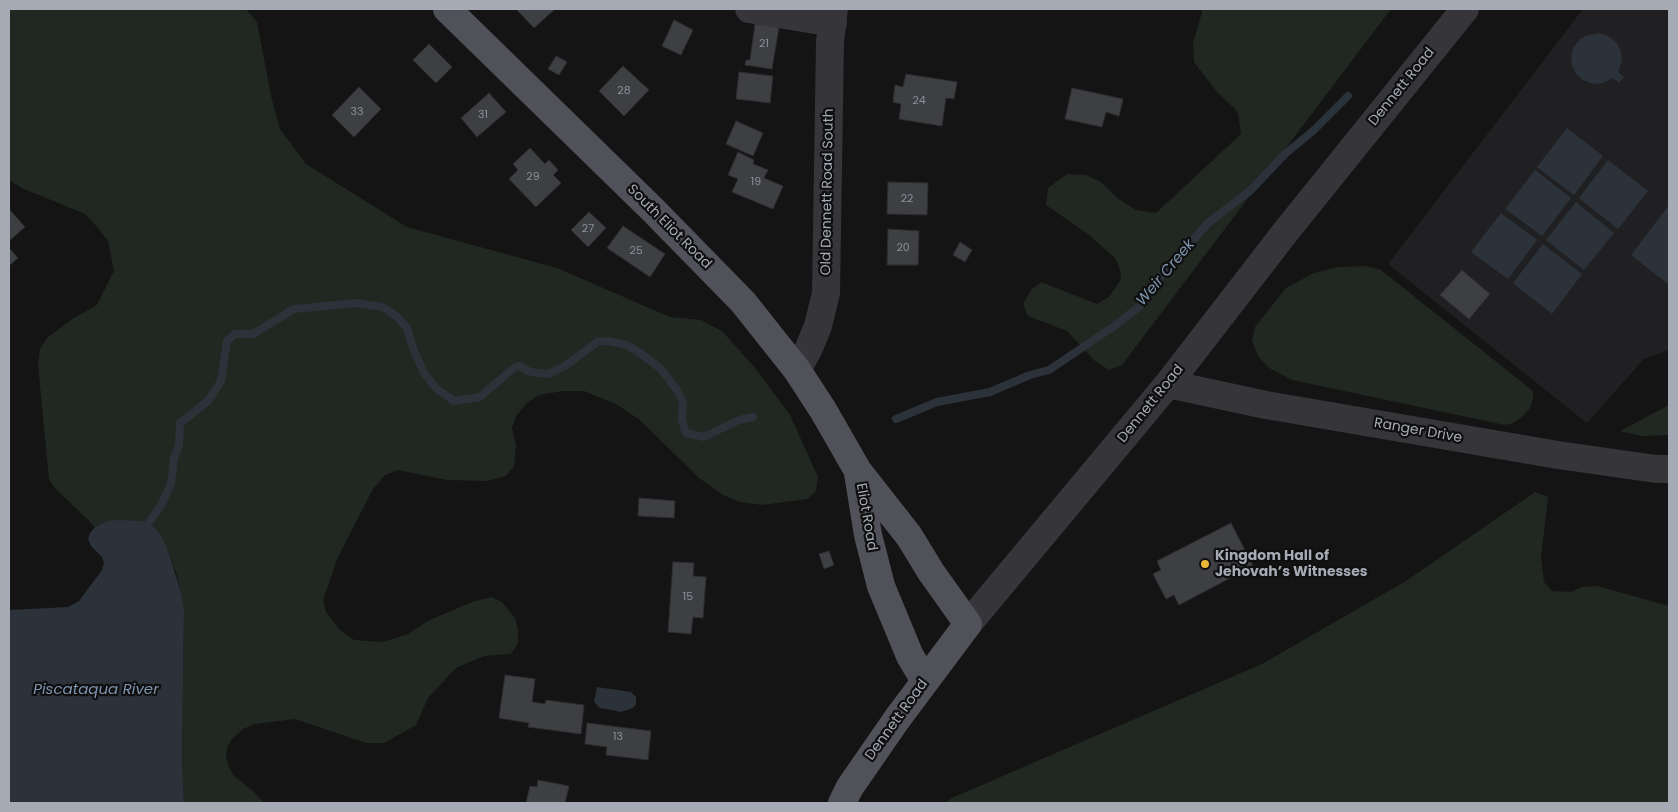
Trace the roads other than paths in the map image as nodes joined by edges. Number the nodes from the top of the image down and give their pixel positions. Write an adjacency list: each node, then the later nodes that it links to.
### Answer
1 (448, 9): 5 (main road, South Eliot Road)
2 (749, 9): 4 (street)
3 (1465, 9): 6 (street, Dennett Road)
4 (834, 16): 5 (street, Old Dennett Road South)
5 (797, 370): 8 (main road, South Eliot Road)
6 (1168, 384): 7 (street, Ranger Drive); 9 (street, Dennett Road)
7 (1669, 469)
8 (858, 471): 9 (main road, Eliot Road); 10 (main road, Eliot Road)
9 (968, 624): 10 (main road, Dennett Road)
10 (925, 681): 11 (main road, Dennett Road)
11 (842, 803)

